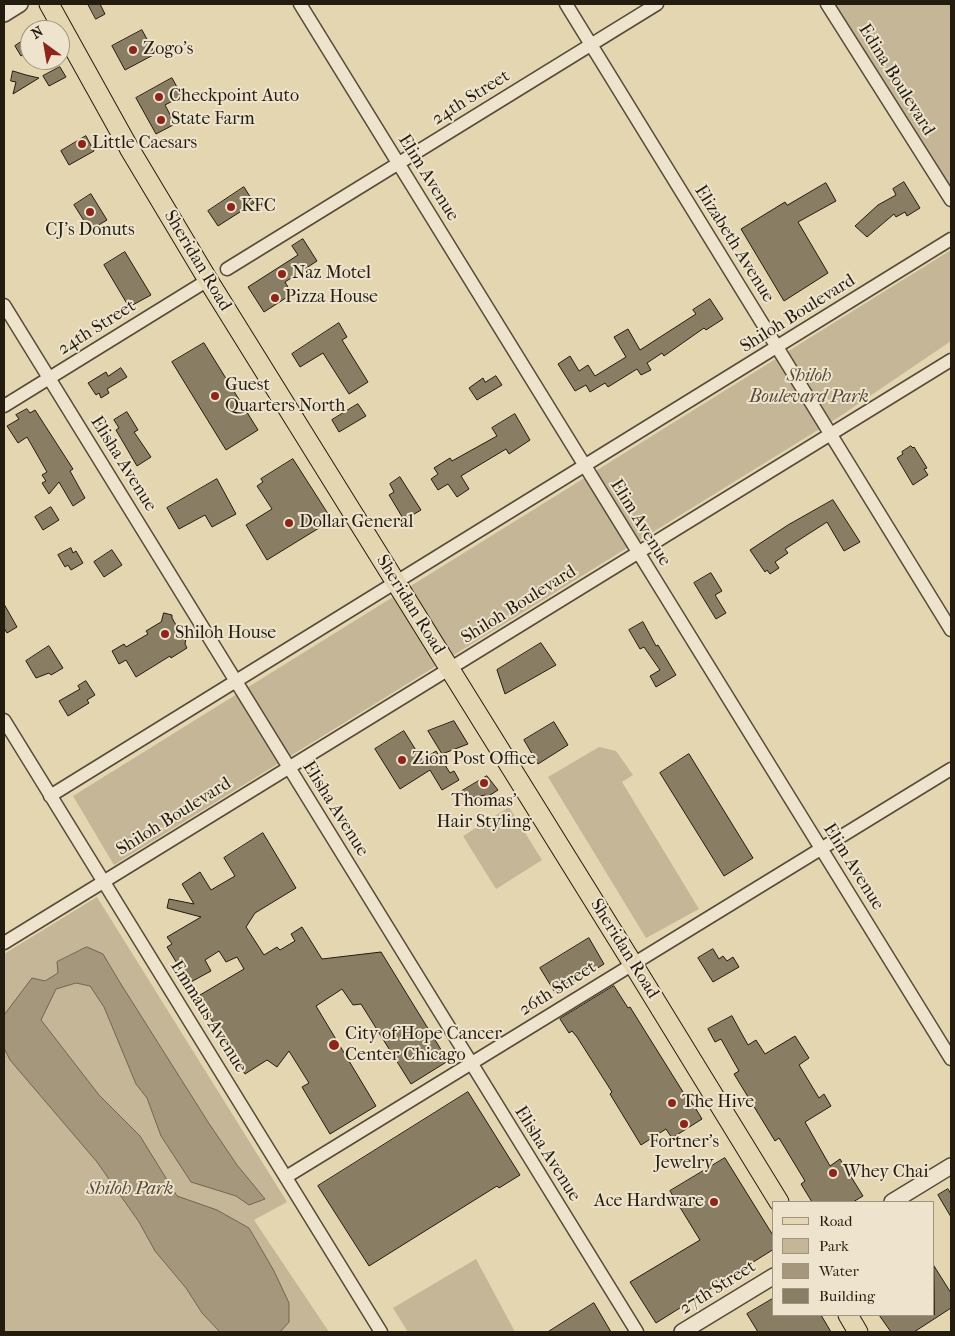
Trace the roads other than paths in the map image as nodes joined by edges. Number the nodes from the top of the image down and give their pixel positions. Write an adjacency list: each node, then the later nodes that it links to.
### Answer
1 (20, 4): 7 (street)
2 (49, 4): 13 (main road, Sheridan Road)
3 (300, 4): 9 (street, Elim Avenue)
4 (566, 4): 8 (street, Elizabeth Avenue)
5 (657, 4): 8 (street, 24th Street)
6 (827, 4): 10 (street, Edina Boulevard)
7 (4, 14)
8 (591, 44): 9 (street, 24th Street); 15 (street, Elizabeth Avenue)
9 (398, 163): 12 (street, 24th Street); 20 (street, Elim Avenue)
10 (951, 200)
11 (951, 239): 15 (street, Shiloh Boulevard)
12 (227, 269)
13 (208, 280): 17 (street, 24th Street); 22 (main road, Sheridan Road)
14 (4, 305): 17 (street, Elisha Avenue)
15 (777, 347): 19 (street, Elizabeth Avenue); 20 (street, Shiloh Boulevard)
16 (951, 360): 19 (street, Shiloh Boulevard)
17 (49, 378): 18 (street, 24th Street); 25 (street, Elisha Avenue)
18 (4, 406)
19 (831, 434): 21 (street, Shiloh Boulevard); 23 (street, Elizabeth Avenue)
20 (584, 466): 21 (street, Elim Avenue); 22 (street, Shiloh Boulevard)
21 (638, 553): 24 (street, Shiloh Boulevard); 30 (street, Elim Avenue)
22 (396, 582): 24 (main road, Sheridan Road); 25 (street, Shiloh Boulevard)
23 (951, 630)
24 (450, 669): 27 (street, Shiloh Boulevard); 33 (main road, Sheridan Road)
25 (236, 682): 27 (street, Elisha Avenue); 29 (street, Shiloh Boulevard)
26 (4, 720): 29 (street, Emmaus Avenue)
27 (289, 768): 31 (street, Shiloh Boulevard); 35 (street, Elisha Avenue)
28 (951, 768): 30 (street, 26th Street)
29 (50, 796): 31 (street, Emmaus Avenue)
30 (821, 848): 33 (street, 26th Street); 34 (street, Elim Avenue)
31 (103, 882): 32 (street, Shiloh Boulevard); 37 (street, Emmaus Avenue)
32 (4, 943)
33 (633, 964): 35 (street, 26th Street); 38 (main road, Sheridan Road)
34 (951, 1059)
35 (471, 1064): 37 (street, 26th Street); 43 (street, Elisha Avenue)
36 (951, 1166): 39 (street)
37 (286, 1177): 42 (street, Emmaus Avenue)
38 (778, 1201)
39 (894, 1201)
40 (772, 1277): 44 (street, 27th Street)
41 (849, 1316): 45 (main road)
42 (381, 1332)
43 (636, 1332)
44 (682, 1332)
45 (858, 1332)

